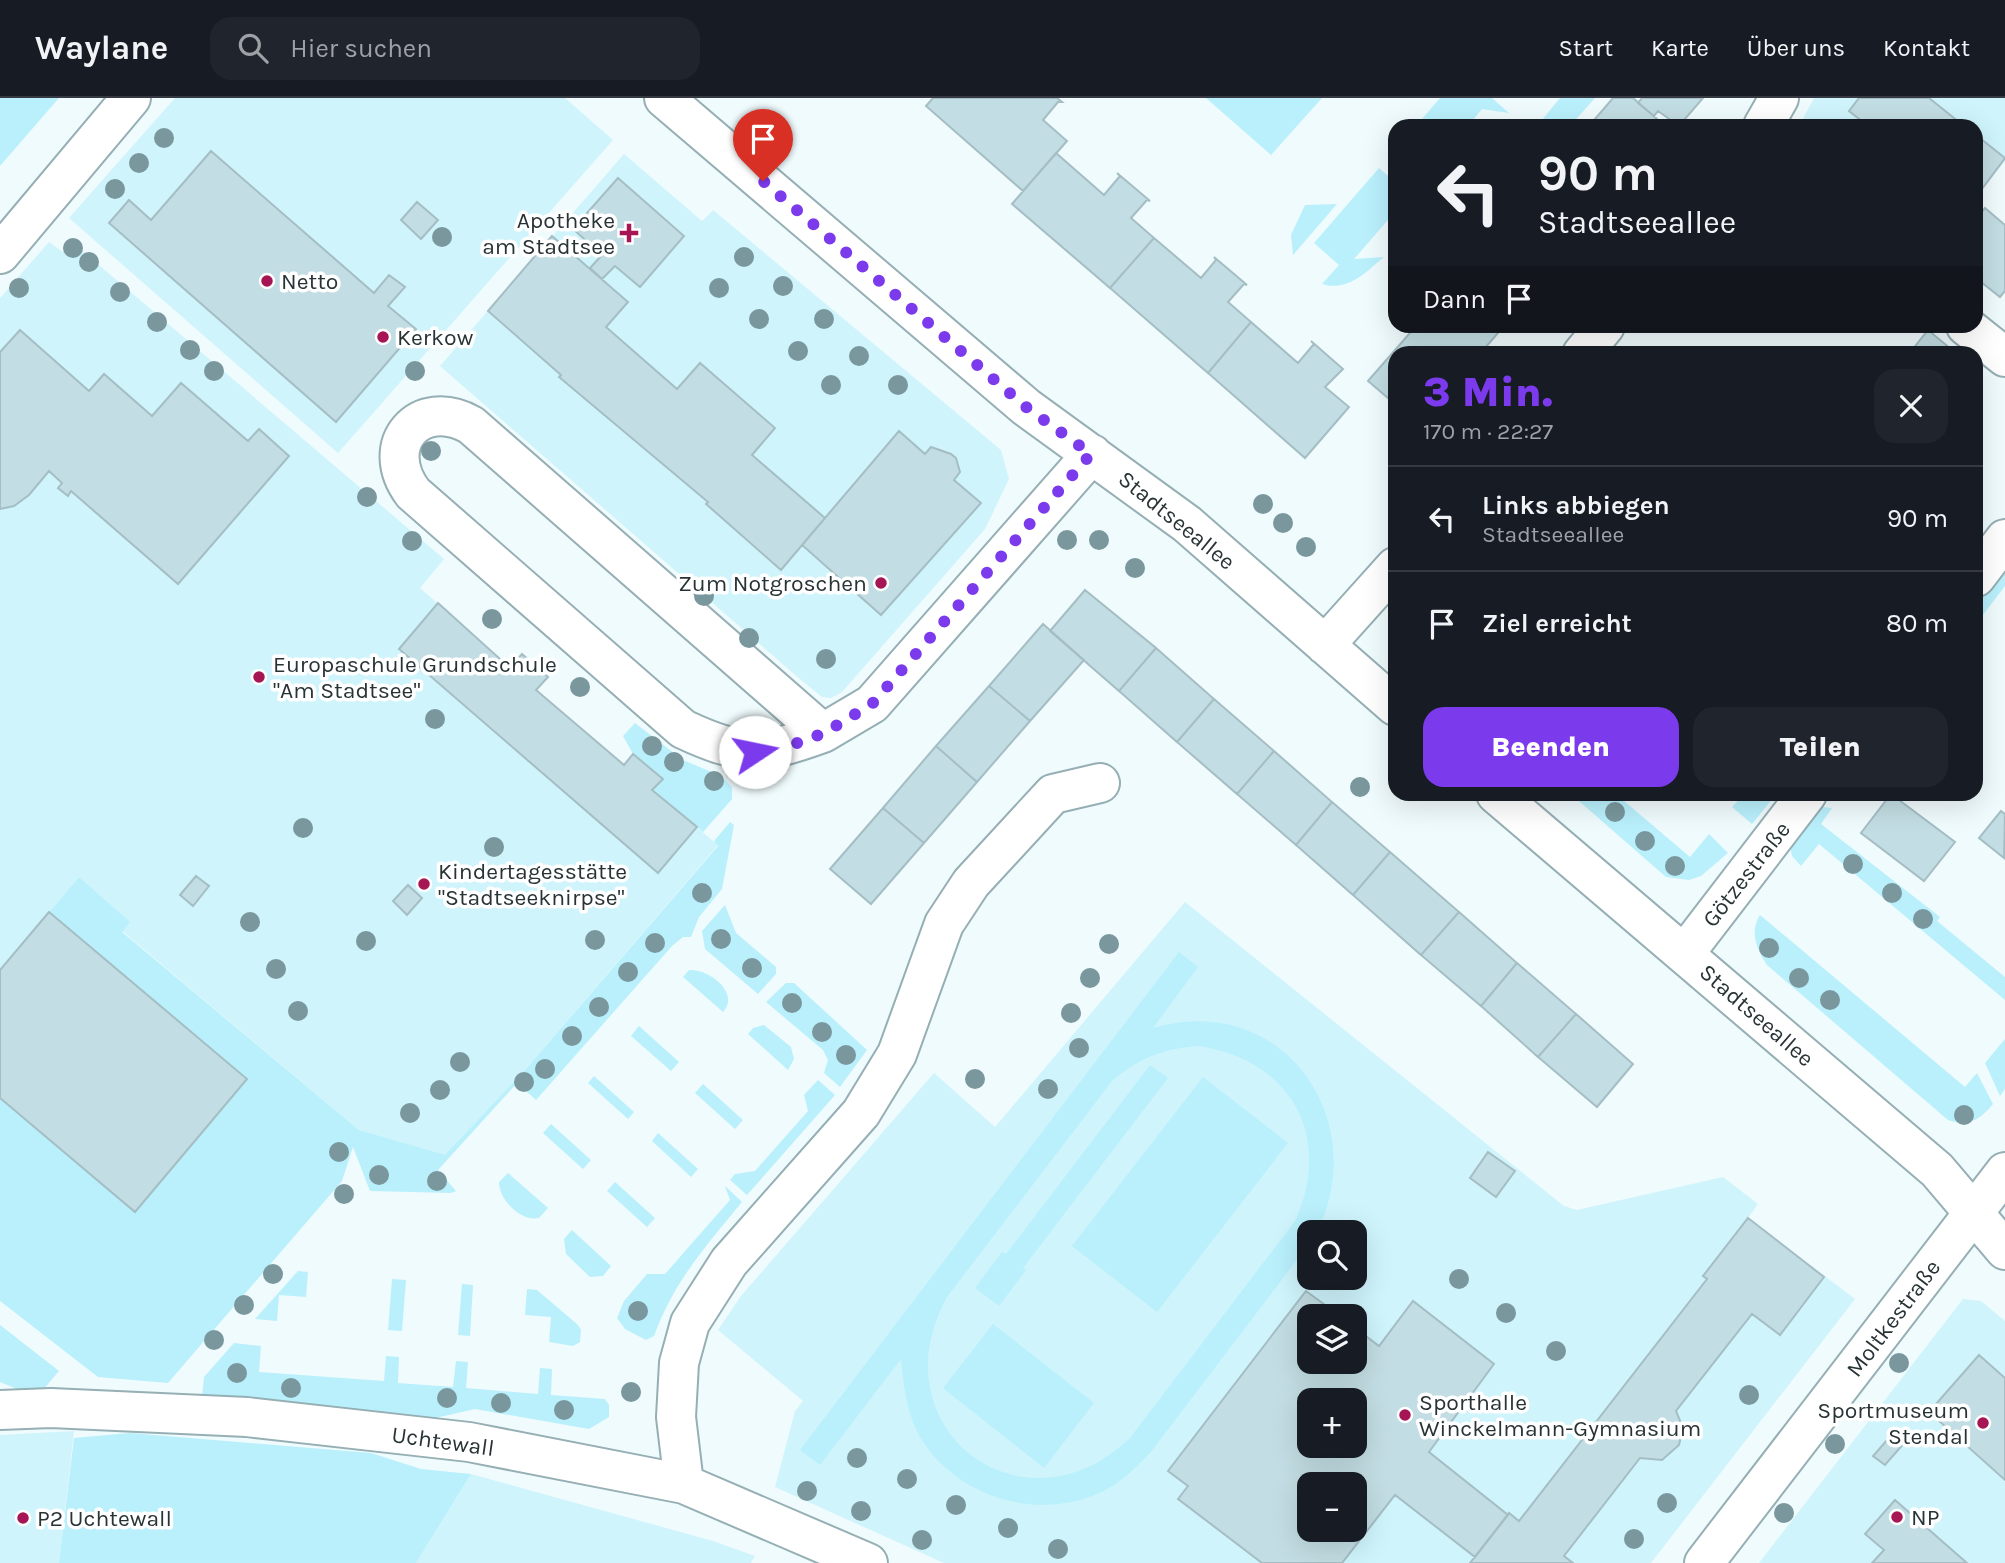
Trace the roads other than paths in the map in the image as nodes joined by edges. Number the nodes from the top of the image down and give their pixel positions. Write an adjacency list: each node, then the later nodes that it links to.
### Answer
1 (131, 98): 5 (street)
2 (664, 98): 8 (street, Stadtseeallee)
3 (1779, 98): 4 (street)
4 (1767, 119)
5 (4, 242)
6 (1975, 333): 7 (street)
7 (2005, 357)
8 (1091, 454): 12 (street, Stadtseeallee); 14 (street)
9 (2005, 539): 10 (street)
10 (1983, 568)
11 (1388, 575): 12 (street)
12 (1325, 645): 13 (street, Stadtseeallee)
13 (1388, 700)
14 (824, 733): 14 (street)
15 (1100, 783): 23 (street)
16 (1504, 801): 18 (street, Stadtseeallee)
17 (1802, 801): 18 (street, Götzestraße)
18 (1685, 953): 20 (street, Stadtseeallee)
19 (2005, 1172): 20 (street, Moltkestraße)
20 (1973, 1212): 21 (street, Stadtseeallee); 25 (street, Moltkestraße)
21 (2005, 1250)
22 (0, 1410): 23 (street, Uchtewall)
23 (684, 1484): 24 (street, Uchtewall)
24 (868, 1563)
25 (1703, 1563)

